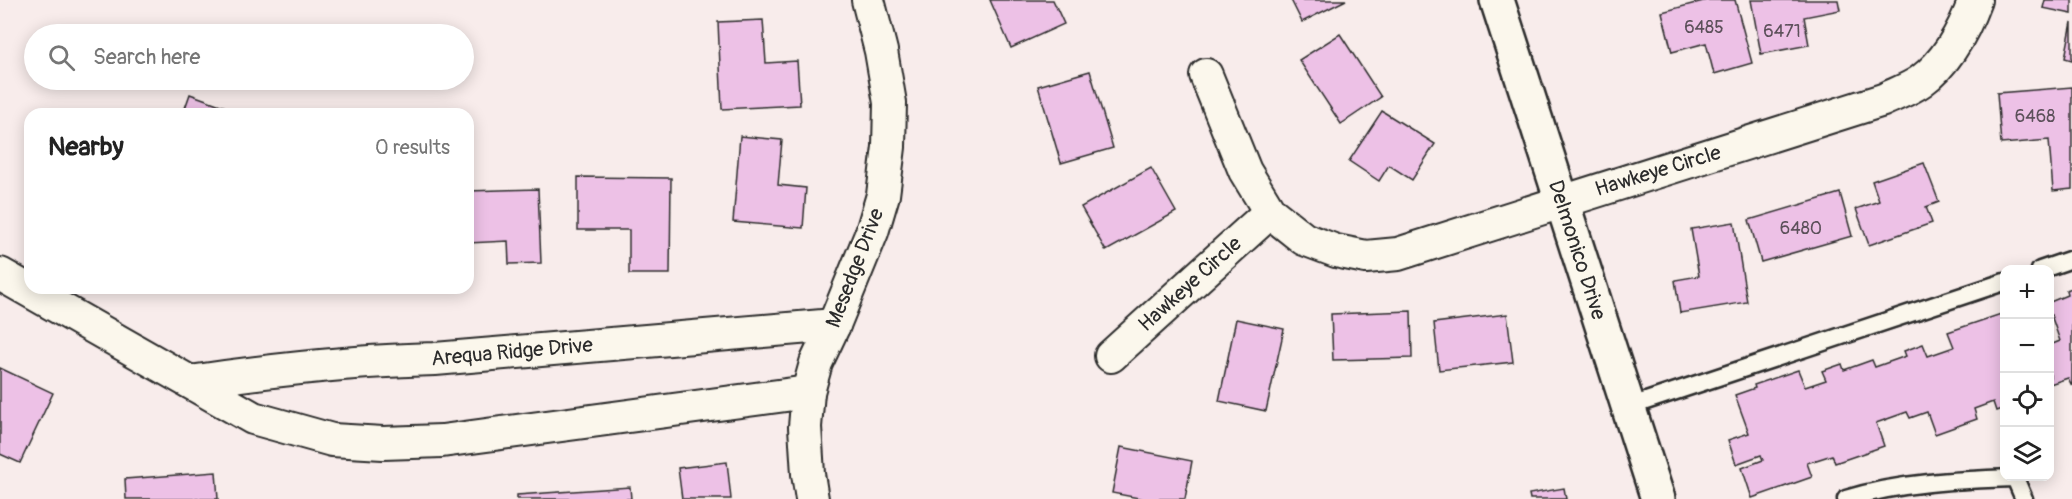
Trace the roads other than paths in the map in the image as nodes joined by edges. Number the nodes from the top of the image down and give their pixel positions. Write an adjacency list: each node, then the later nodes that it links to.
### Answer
1 (868, 0): 13 (street, Mesedge Drive)
2 (1497, 0): 5 (street, Delmonico Drive)
3 (1975, 0): 5 (street, Hawkeye Circle)
4 (1206, 75): 6 (street, Hawkeye Circle)
5 (1562, 201): 6 (street, Hawkeye Circle); 17 (street, Delmonico Drive)
6 (1270, 212): 14 (street, Hawkeye Circle)
7 (2072, 259): 8 (lane)
8 (2054, 265)
9 (0, 274): 11 (street)
10 (2000, 283): 17 (lane)
11 (24, 288)
12 (35, 294): 15 (street)
13 (834, 325): 15 (street, Arequa Ridge Drive); 16 (street, Mesedge Drive)
14 (1111, 356)
15 (190, 382): 16 (street)
16 (808, 392): 18 (street, Mesedge Drive)
17 (1628, 407): 19 (street, Delmonico Drive)
18 (813, 499)
19 (1658, 499)
20 (1846, 499): 21 (lane)
21 (2024, 499)

